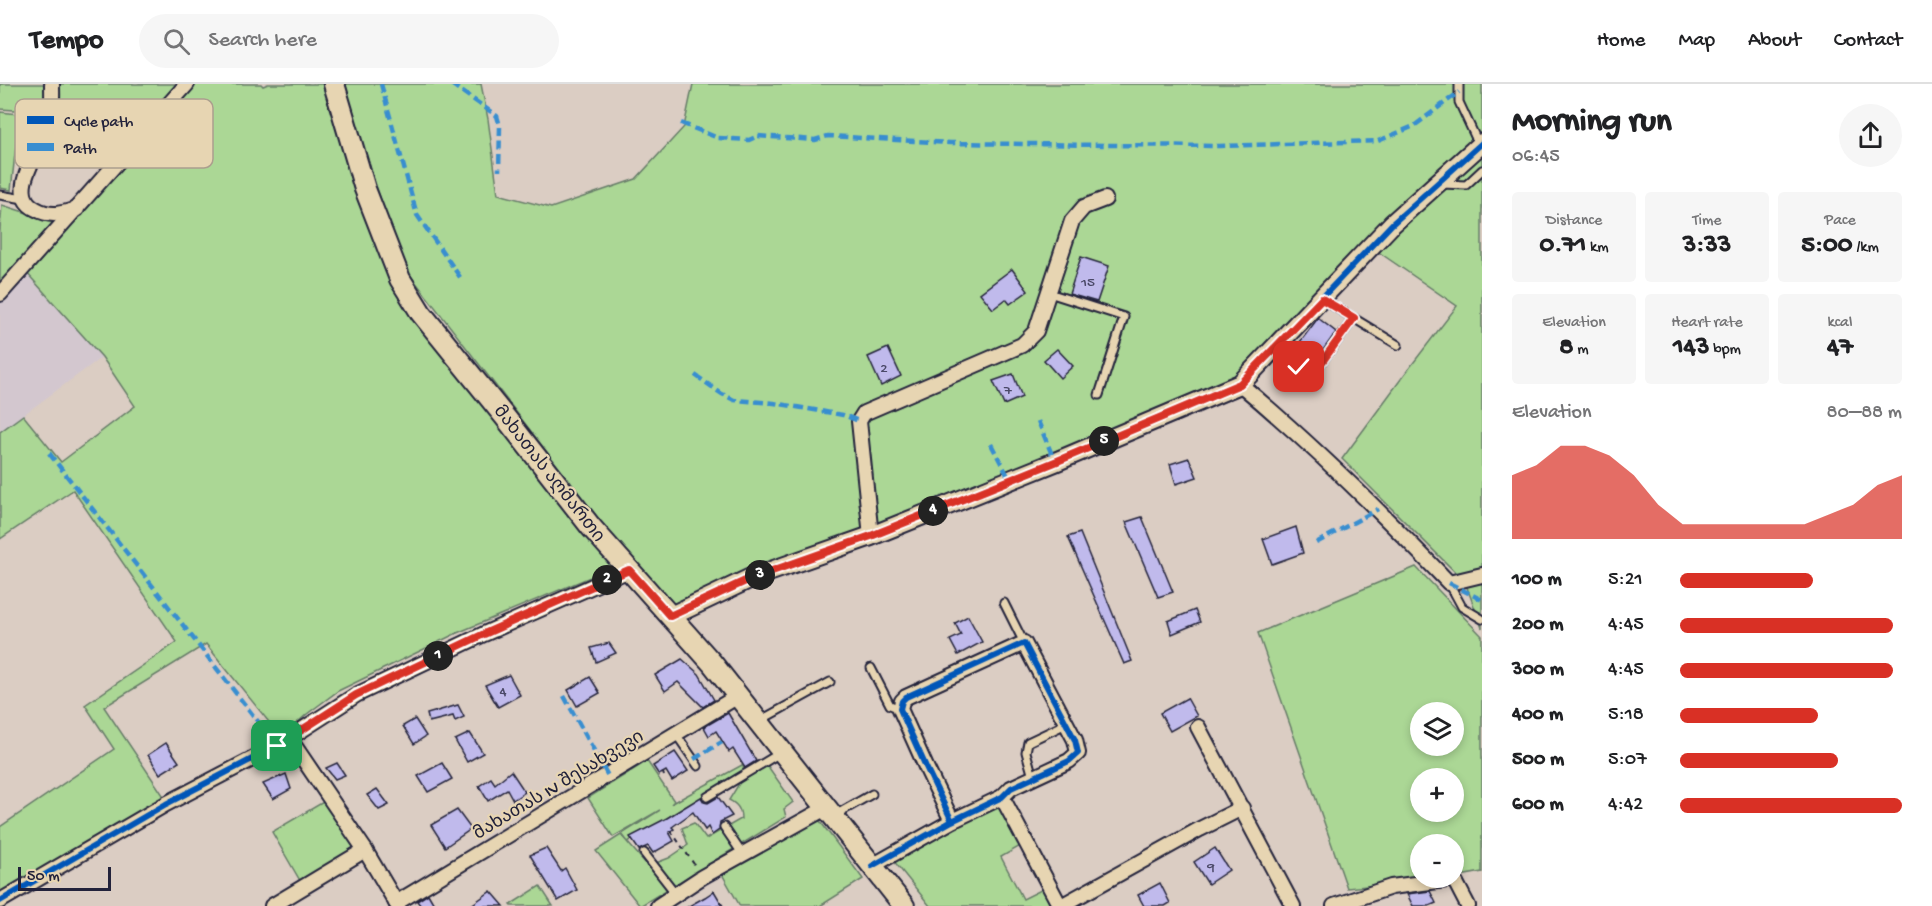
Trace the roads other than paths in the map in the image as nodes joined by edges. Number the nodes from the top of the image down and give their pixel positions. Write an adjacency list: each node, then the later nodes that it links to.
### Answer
1 (52, 84): 5 (street)
2 (187, 84): 6 (street)
3 (334, 84): 25 (main road, მახათას აღმართი)
4 (1459, 84): 7 (lane)
5 (51, 99)
6 (174, 99)
7 (1480, 144): 11 (street)
8 (29, 168): 13 (street)
9 (112, 168): 15 (street)
10 (1482, 170): 11 (lane)
11 (1437, 183): 18 (street)
12 (0, 196): 13 (lane)
13 (24, 199): 15 (street)
14 (1105, 199): 16 (street)
15 (76, 209): 17 (street)
16 (1049, 293): 23 (lane); 24 (street)
17 (0, 294)
18 (1322, 299): 19 (lane); 22 (street)
19 (1354, 318): 20 (lane); 21 (lane)
20 (1398, 345)
21 (1299, 367)
22 (1240, 384): 24 (street); 27 (street)
23 (1100, 396)
24 (871, 536): 29 (street)
25 (629, 570): 29 (main road, მახათას აღმართი); 40 (street)
26 (1482, 575): 27 (street)
27 (1449, 583): 30 (lane)
28 (1004, 603): 31 (lane)
29 (670, 616): 34 (main road, მახათას აღმართი)
30 (1482, 619)
31 (1024, 643): 35 (street); 37 (street)
32 (871, 668): 35 (lane)
33 (830, 682): 36 (lane)
34 (738, 696): 36 (main road, მახათას აღმართი); 39 (street, მახათას IV შესახვევი)
35 (900, 709): 49 (street)
36 (759, 721): 41 (main road, მახათას აღმართი)
37 (1066, 724): 43 (lane); 43 (street)
38 (1198, 727): 47 (street)
39 (676, 734): 42 (lane); 57 (street, მახათას IV შესახვევი)
40 (289, 738): 51 (street); 56 (street)
41 (783, 752): 45 (lane); 48 (main road, მახათას აღმართი)
42 (698, 766)
43 (1033, 777): 46 (street)
44 (872, 794): 48 (lane)
45 (707, 797)
46 (1002, 797): 49 (street); 61 (street)
47 (1242, 808): 61 (street); 62 (street)
48 (829, 812): 53 (street); 54 (main road, მახათას აღმართი)
49 (952, 821): 54 (street)
50 (724, 827): 53 (lane)
51 (365, 850): 57 (street); 58 (street)
52 (644, 853): 55 (lane)
53 (742, 855): 55 (street)
54 (872, 866): 60 (main road, მახათას აღმართი)
55 (681, 895): 59 (street)
56 (0, 901)
57 (397, 904)
58 (272, 906)
59 (658, 906)
60 (904, 906)
61 (1060, 906)
62 (1293, 906)
63 (1334, 906): 64 (street)
64 (1468, 906)

